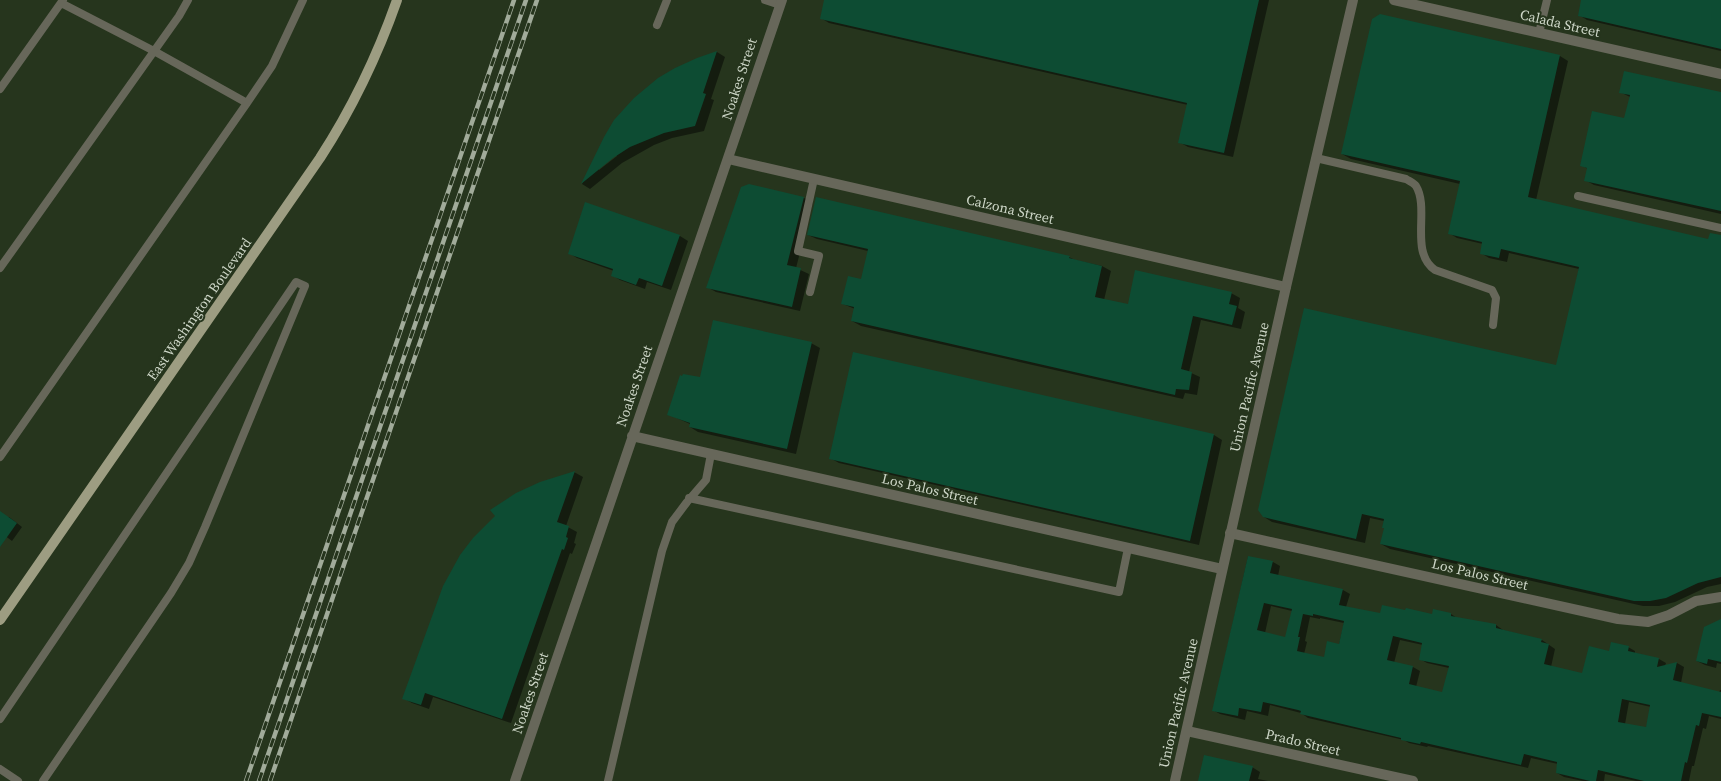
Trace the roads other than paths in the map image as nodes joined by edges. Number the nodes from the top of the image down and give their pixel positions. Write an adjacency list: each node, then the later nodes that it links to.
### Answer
1 (188, 0): 13 (lane)
2 (303, 0): 16 (lane)
3 (398, 0): 34 (main road, East Washington Boulevard)
4 (666, 0): 11 (lane)
5 (765, 0): 10 (lane)
6 (1352, 0): 17 (street, Union Pacific Avenue)
7 (1394, 0): 12 (street, Calada Street)
8 (1547, 0): 12 (lane)
9 (62, 1): 13 (lane); 15 (lane)
10 (781, 2): 18 (street, Noakes Street)
11 (657, 25)
12 (1539, 33): 14 (street, Calada Street)
13 (154, 51): 16 (lane); 22 (lane)
14 (1721, 74)
15 (0, 88)
16 (247, 103): 28 (lane)
17 (1316, 158): 23 (street, Union Pacific Avenue); 25 (lane)
18 (728, 159): 19 (street, Calzona Street); 26 (street, Noakes Street)
19 (814, 179): 23 (street, Calzona Street); 24 (lane)
20 (1578, 196): 21 (lane)
21 (1721, 228)
22 (0, 268)
23 (1286, 287): 30 (street, Union Pacific Avenue)
24 (810, 292)
25 (1493, 325)
26 (632, 436): 27 (street, Los Palos Street); 40 (street, Noakes Street)
27 (712, 454): 29 (lane); 31 (street, Los Palos Street)
28 (0, 458)
29 (690, 498): 31 (lane); 41 (lane)
30 (1230, 532): 32 (street, Union Pacific Avenue); 33 (street, Los Palos Street)
31 (1128, 548): 32 (street, Los Palos Street)
32 (1222, 570): 36 (street, Union Pacific Avenue)
33 (1721, 597)
34 (0, 620)
35 (0, 719): 39 (lane)
36 (1186, 731): 42 (street, Union Pacific Avenue); 43 (street, Prado Street)
37 (0, 770): 38 (lane)
38 (18, 781)
39 (42, 781)
40 (515, 781)
41 (608, 781)
42 (1175, 781)
43 (1413, 781)

